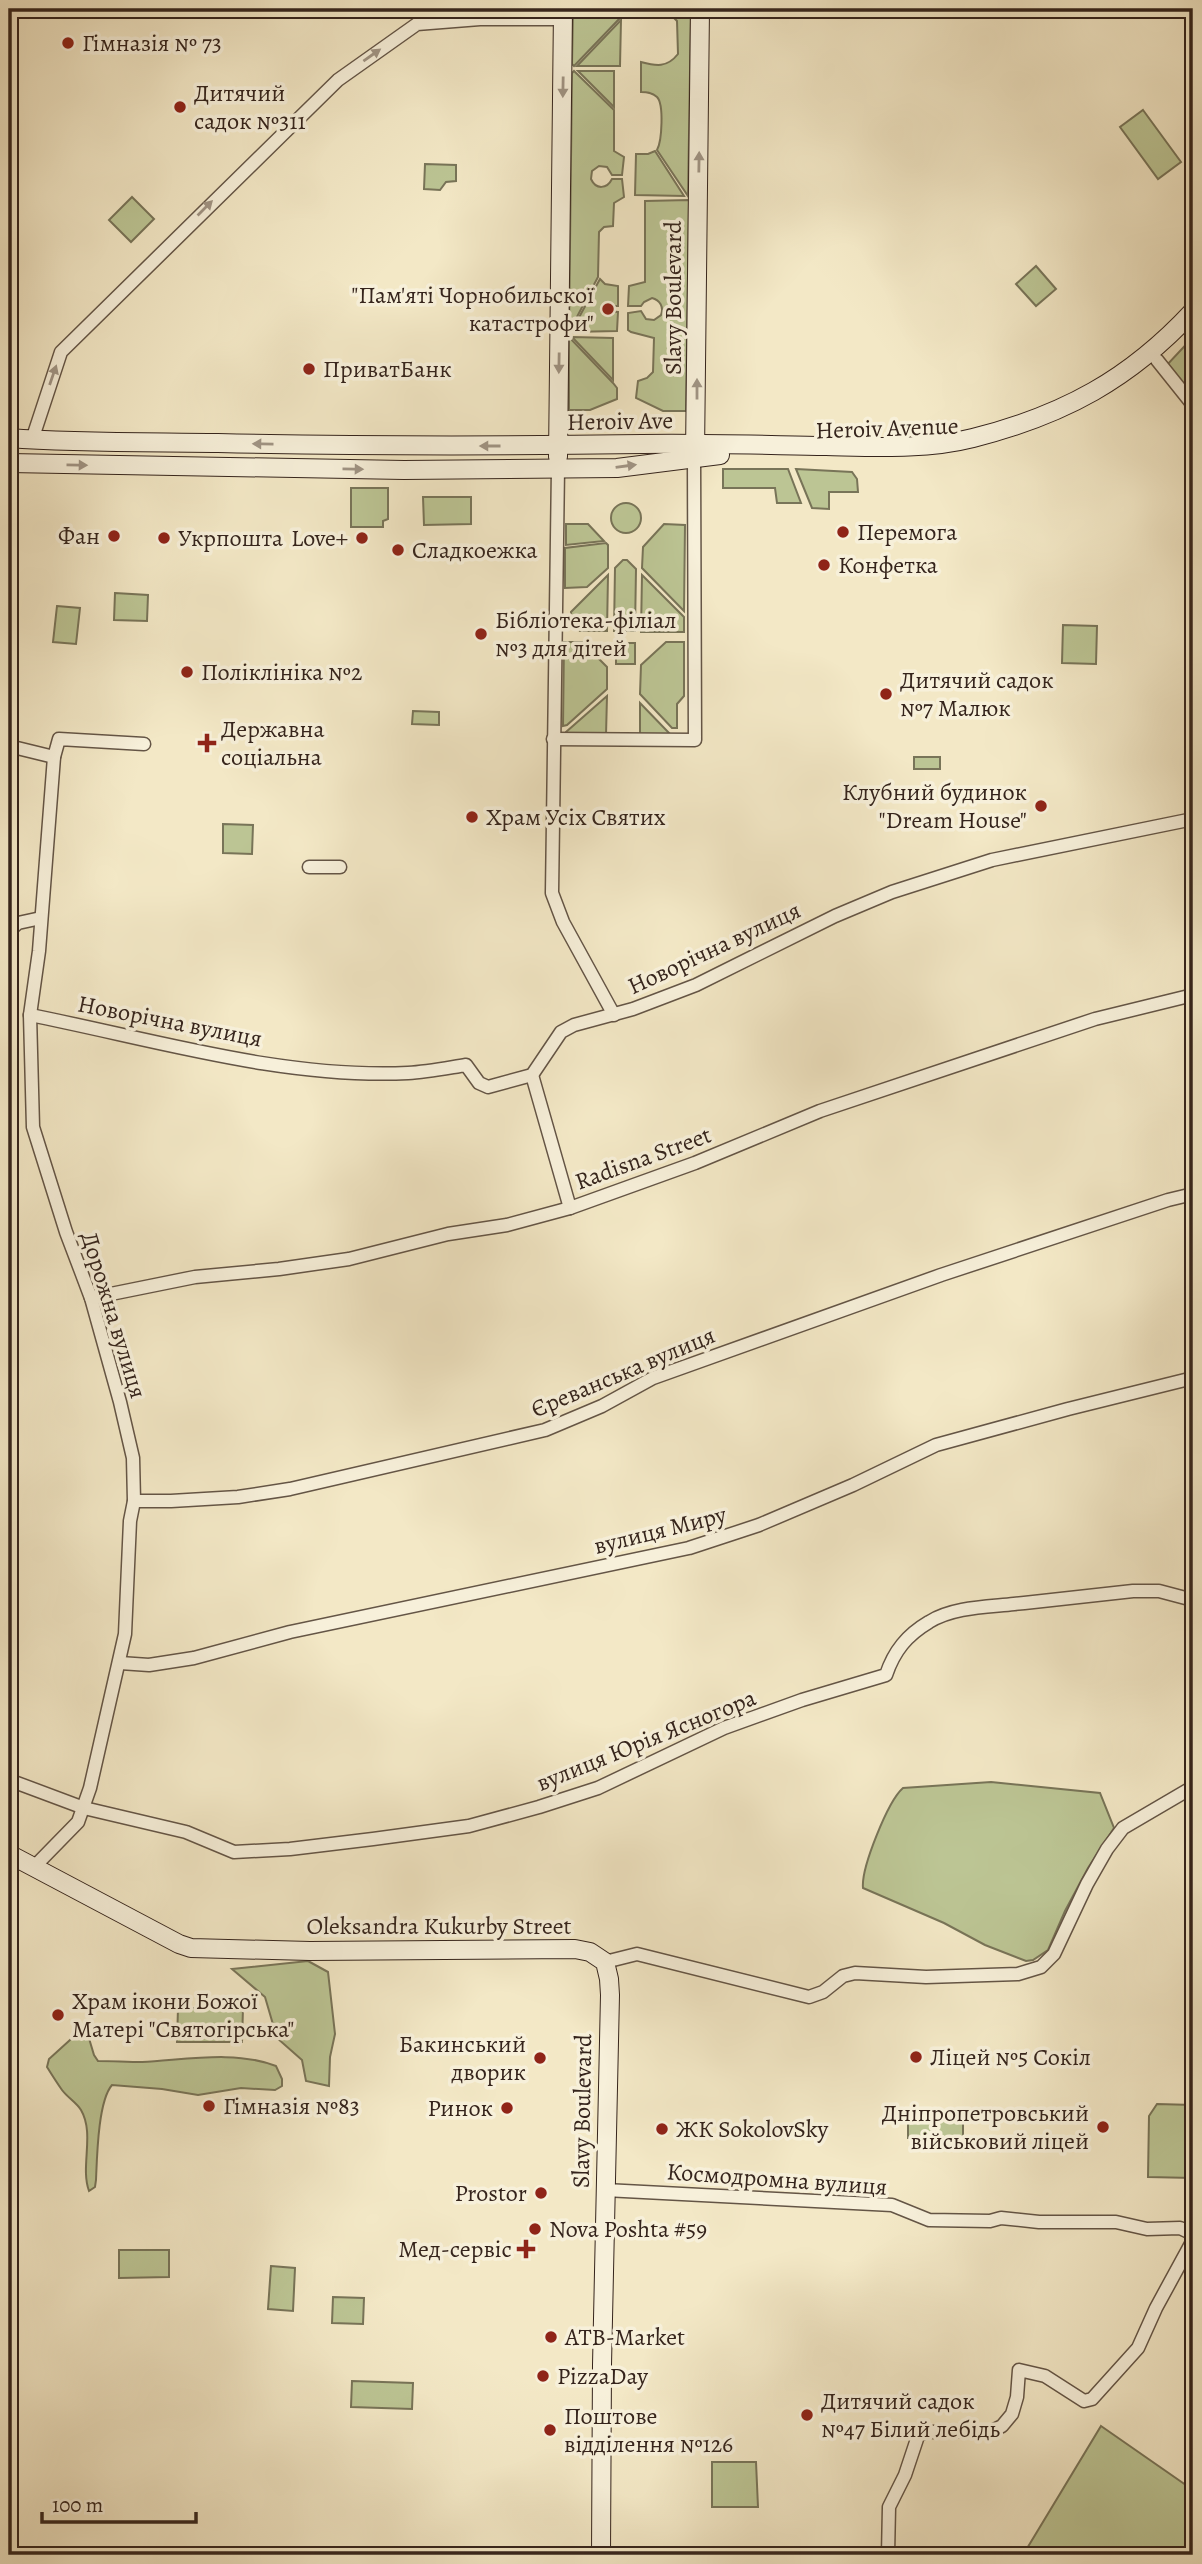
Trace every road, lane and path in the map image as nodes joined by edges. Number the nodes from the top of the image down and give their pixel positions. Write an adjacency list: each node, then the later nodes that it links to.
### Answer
1 (700, 9): 10 (main road, Slavy Boulevard, one-way to 1)
2 (563, 14): 8 (street, one-way to 2); 9 (main road, one-way to 9)
3 (1193, 311): 10 (main road, Heroiv Ave)
4 (1193, 325): 5 (main road)
5 (1157, 360): 6 (street); 10 (main road, Heroiv Ave)
6 (1193, 405)
7 (9, 438): 8 (main road, Heroiv Ave)
8 (32, 440): 9 (main road, Heroiv Ave, one-way to 8)
9 (558, 447): 10 (main road, Heroiv Ave); 12 (main road)
10 (695, 451): 12 (main road, Heroiv Ave, one-way to 10); 13 (street, Slavy Boulevard)
11 (9, 463): 12 (main road, Heroiv Ave, one-way to 12)
12 (558, 468): 13 (street)
13 (553, 739): 24 (street)
14 (144, 744): 16 (street)
15 (9, 746): 16 (street)
16 (54, 757): 20 (street, Дорожна вулиця)
17 (1193, 819): 24 (street, Новорічна вулиця)
18 (309, 867): 19 (street)
19 (340, 867)
20 (41, 918): 21 (street); 23 (street, Дорожна вулиця)
21 (9, 931)
22 (1193, 995): 27 (street, Radisna Street)
23 (30, 1015): 25 (street, Новорічна вулиця); 28 (street, Дорожна вулиця)
24 (614, 1015): 25 (street, Новорічна вулиця)
25 (532, 1075): 27 (street)
26 (1193, 1194): 30 (street, Єреванська вулиця)
27 (570, 1208): 28 (street, Radisna Street)
28 (91, 1298): 30 (street, Дорожна вулиця)
29 (1193, 1378): 32 (street, вулиця Миру)
30 (134, 1501): 32 (street, Дорожна вулиця)
31 (1193, 1600): 35 (street, вулиця Юрія Ясногора)
32 (120, 1663): 35 (street, Дорожна вулиця)
33 (9, 1780): 35 (street, вулиця Юрія Ясногора)
34 (1193, 1787): 38 (street)
35 (84, 1808): 37 (street, Дорожна вулиця)
36 (9, 1854): 37 (main road, Oleksandra Kukurby Street)
37 (35, 1866): 38 (main road, Oleksandra Kukurby Street)
38 (605, 1962): 39 (main road, Slavy Boulevard)
39 (605, 2190): 40 (street, Космодромна вулиця); 42 (main road, Slavy Boulevard)
40 (1193, 2234)
41 (1193, 2240): 43 (street)
42 (601, 2555)
43 (888, 2555)

